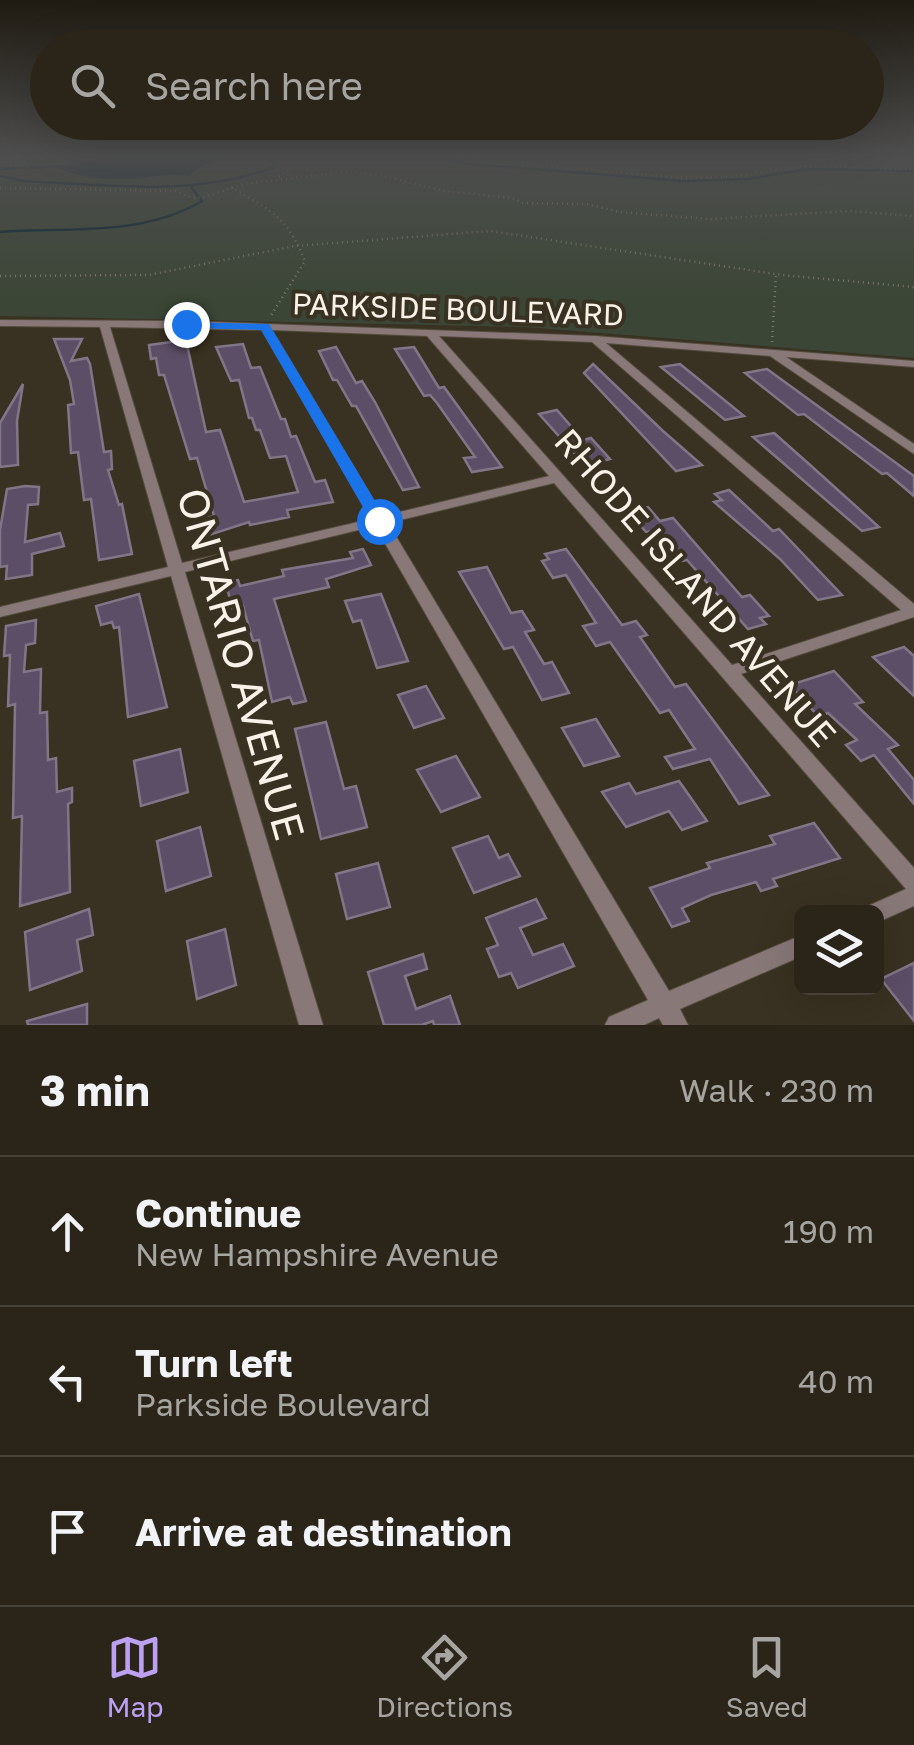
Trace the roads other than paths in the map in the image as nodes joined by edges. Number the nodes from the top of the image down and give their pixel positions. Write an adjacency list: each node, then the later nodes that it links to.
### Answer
1 (0, 323): 2 (street, PARKSIDE BOULEVARD)
2 (104, 324): 3 (street, PARKSIDE BOULEVARD); 11 (street, ONTARIO AVENUE)
3 (265, 327): 4 (street, PARKSIDE BOULEVARD); 10 (street)
4 (430, 332): 5 (street, PARKSIDE BOULEVARD); 9 (street, RHODE ISLAND AVENUE)
5 (594, 339): 6 (street, PARKSIDE BOULEVARD); 13 (street)
6 (772, 352): 7 (street, PARKSIDE BOULEVARD); 8 (street)
7 (914, 364)
8 (914, 450)
9 (558, 478): 10 (street); 14 (street, RHODE ISLAND AVENUE)
10 (379, 521): 11 (street); 19 (street)
11 (177, 570): 12 (street); 20 (street, ONTARIO AVENUE)
12 (0, 612)
13 (914, 612): 14 (street)
14 (730, 672): 15 (street, RHODE ISLAND AVENUE)
15 (914, 883)
16 (914, 896): 17 (street)
17 (884, 909)
18 (794, 949): 19 (street)
19 (670, 1015): 21 (street)
20 (311, 1025)
21 (616, 1025)

